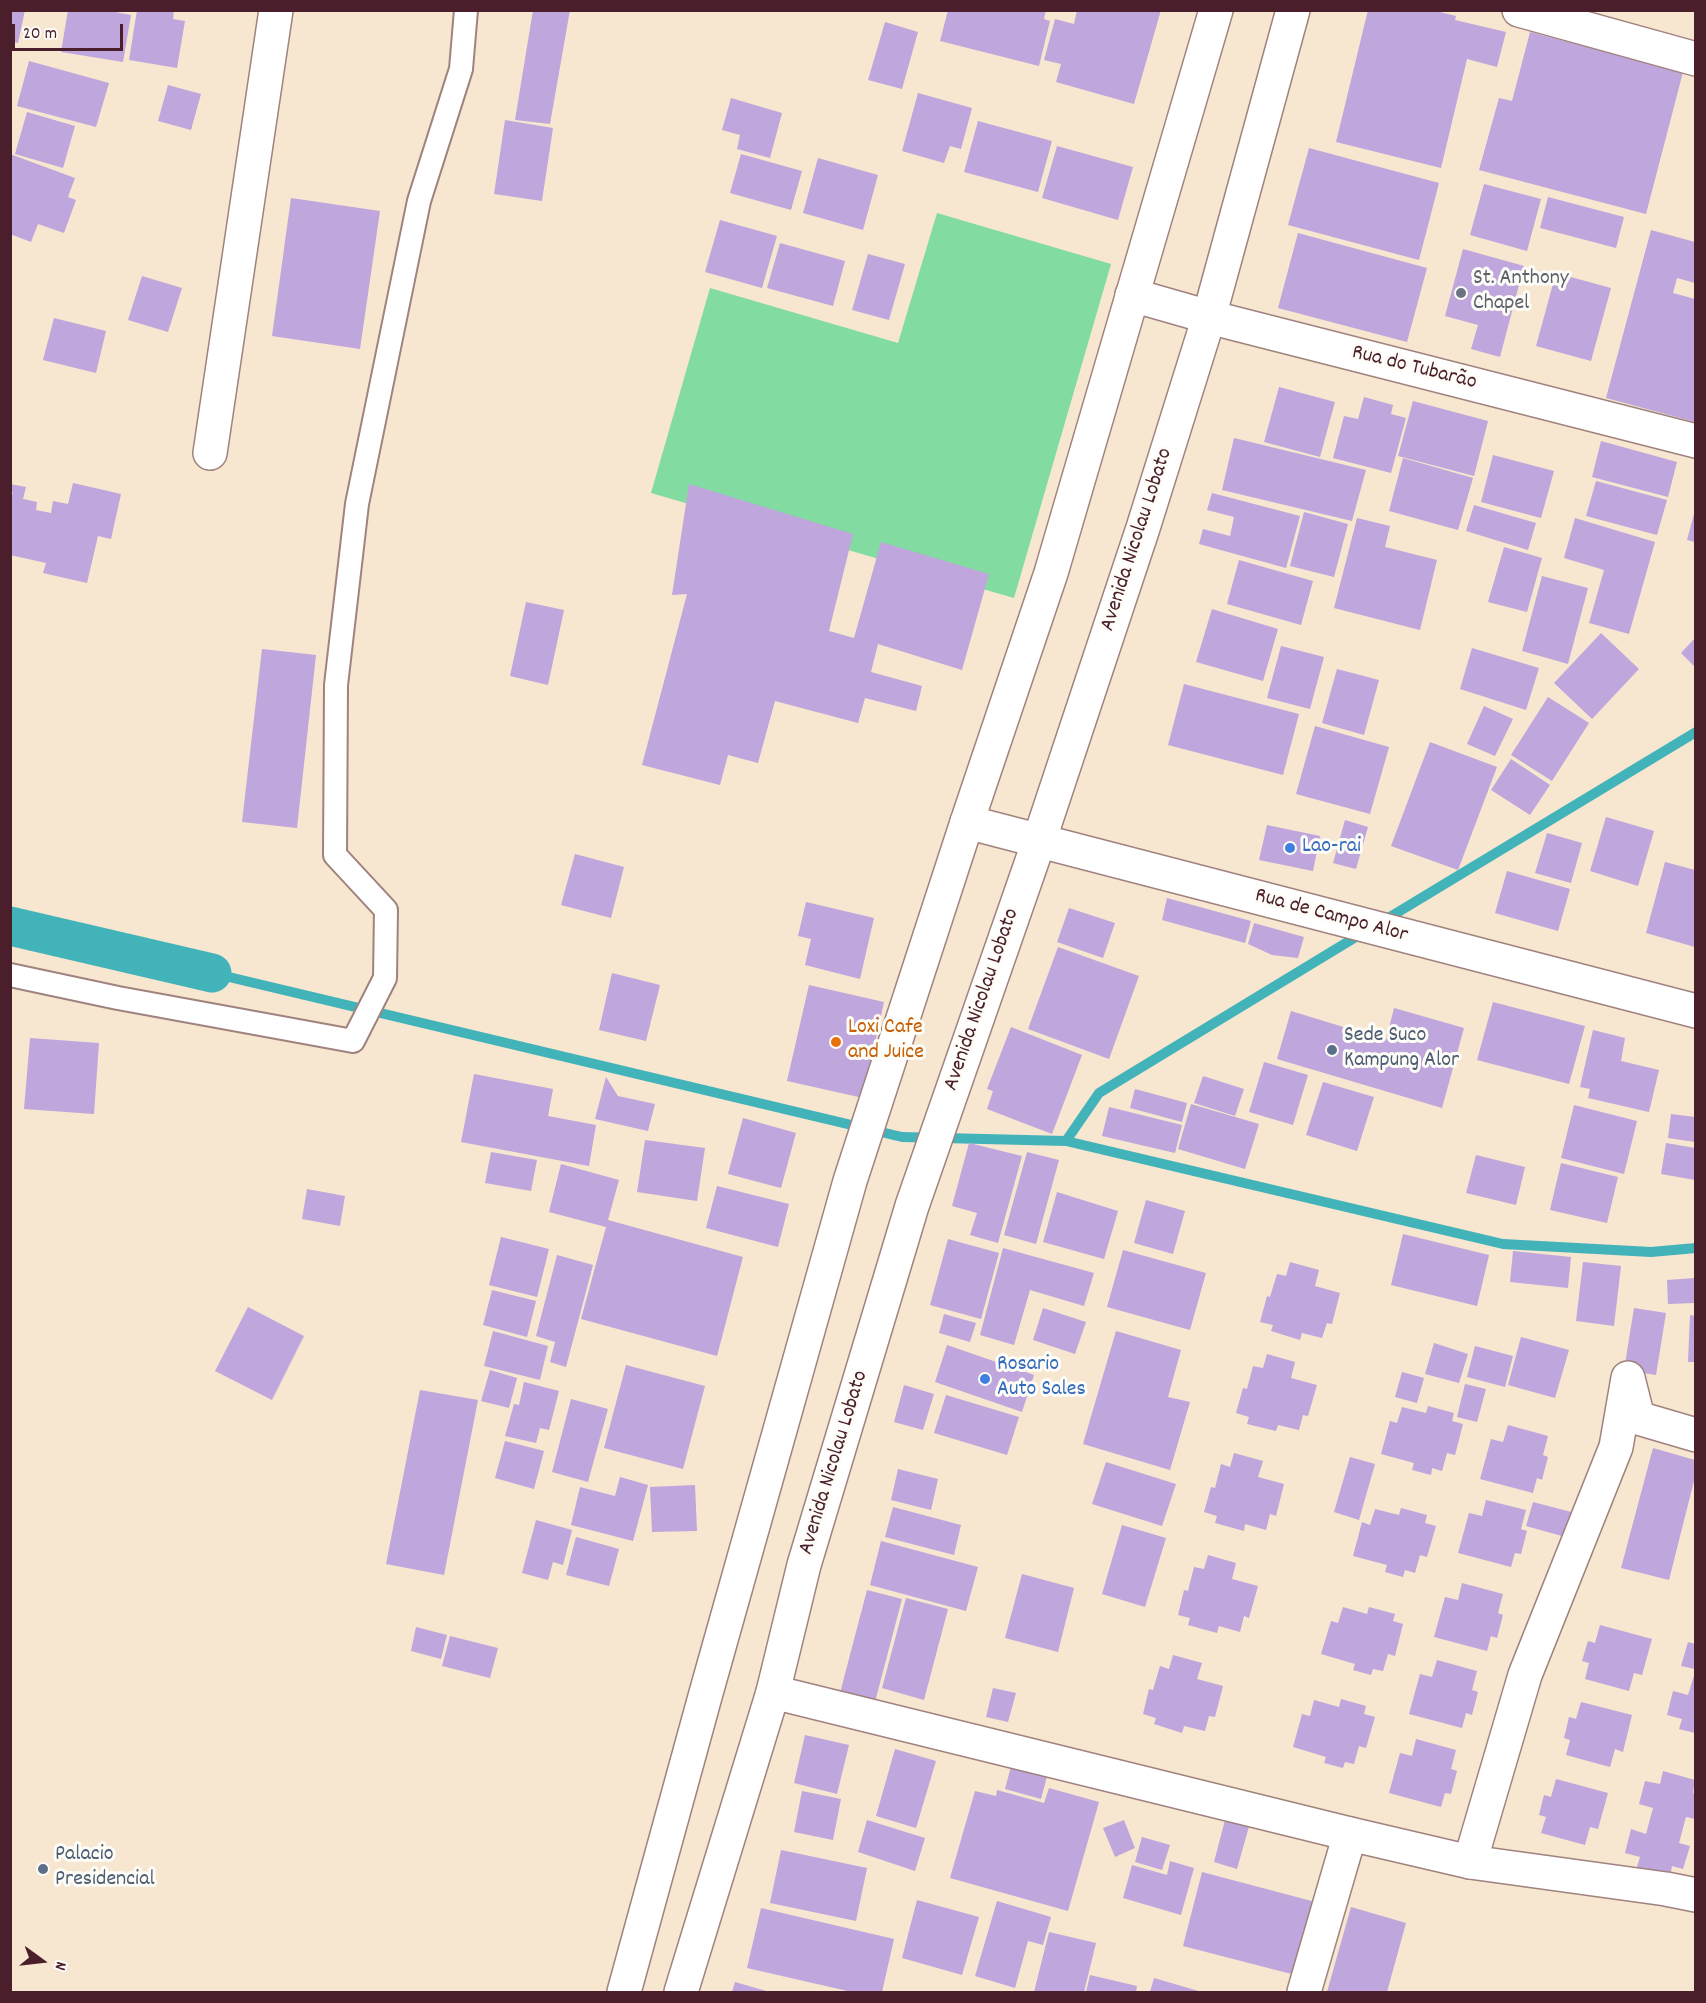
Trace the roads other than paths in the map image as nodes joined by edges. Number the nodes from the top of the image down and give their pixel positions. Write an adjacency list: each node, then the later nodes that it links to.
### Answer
1 (276, 10): 10 (main road)
2 (466, 10): 13 (lane)
3 (1216, 10): 7 (main road)
4 (1293, 10): 8 (main road, Avenida Nicolau Lobato)
5 (1520, 10): 6 (main road)
6 (1695, 59)
7 (1132, 295): 8 (main road, Rua do Tubarão); 11 (main road)
8 (1209, 317): 9 (main road, Rua do Tubarão); 12 (main road, Avenida Nicolau Lobato)
9 (1695, 441)
10 (210, 453)
11 (967, 822): 12 (main road, Rua de Campo Alor); 20 (main road)
12 (1039, 841): 14 (main road, Rua de Campo Alor); 16 (main road, Avenida Nicolau Lobato)
13 (10, 975)
14 (1695, 1011)
15 (1695, 1435): 18 (main road)
16 (774, 1692): 17 (main road); 21 (main road, Avenida Nicolau Lobato)
17 (1350, 1834): 18 (main road); 22 (main road)
18 (1470, 1862): 19 (main road)
19 (1695, 1895)
20 (624, 1992)
21 (681, 1992)
22 (1305, 1992)

